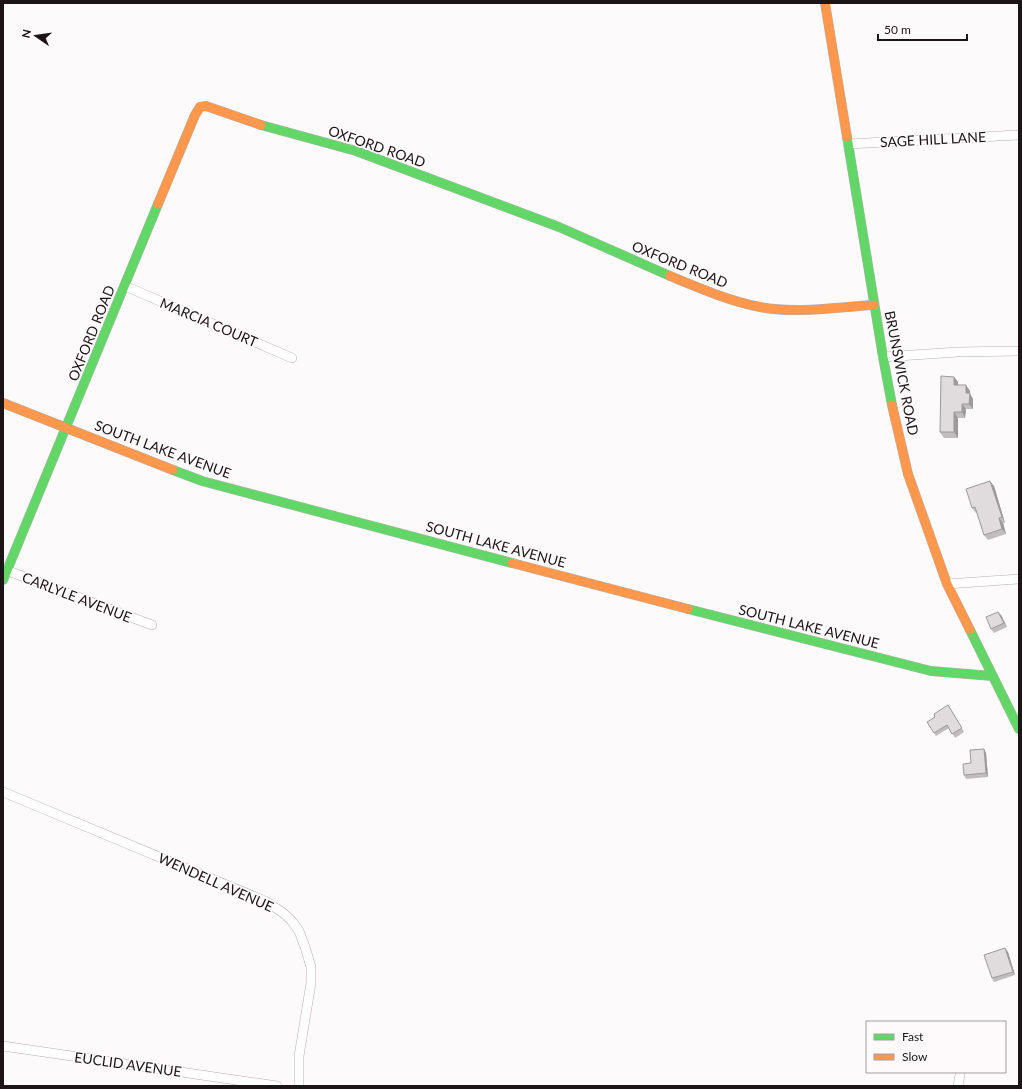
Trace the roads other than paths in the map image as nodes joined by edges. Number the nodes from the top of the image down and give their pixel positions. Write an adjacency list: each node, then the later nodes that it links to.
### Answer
1 (825, 3): 3 (street, BRUNSWICK ROAD)
2 (1019, 135): 3 (street, SAGE HILL LANE)
3 (848, 144): 5 (street, BRUNSWICK ROAD)
4 (125, 286): 5 (street, OXFORD ROAD); 8 (street, MARCIA COURT); 10 (street, OXFORD ROAD)
5 (874, 304): 7 (street, BRUNSWICK ROAD)
6 (1019, 351): 7 (street)
7 (883, 357): 14 (street, BRUNSWICK ROAD)
8 (292, 358)
9 (3, 403): 10 (street, SOUTH LAKE AVENUE)
10 (67, 428): 11 (street, OXFORD ROAD); 16 (street, SOUTH LAKE AVENUE)
11 (5, 570): 13 (street, OXFORD ROAD); 15 (street, CARLYLE AVENUE)
12 (1019, 579): 14 (street)
13 (3, 580)
14 (947, 584): 16 (street, BRUNSWICK ROAD)
15 (152, 625)
16 (992, 676): 17 (street, BRUNSWICK ROAD)
17 (1019, 729)
18 (3, 792): 22 (street, WENDELL AVENUE)
19 (3, 1046): 21 (street, EUCLID AVENUE)
20 (960, 1075): 23 (street)
21 (277, 1086)
22 (299, 1086)
23 (958, 1086)

